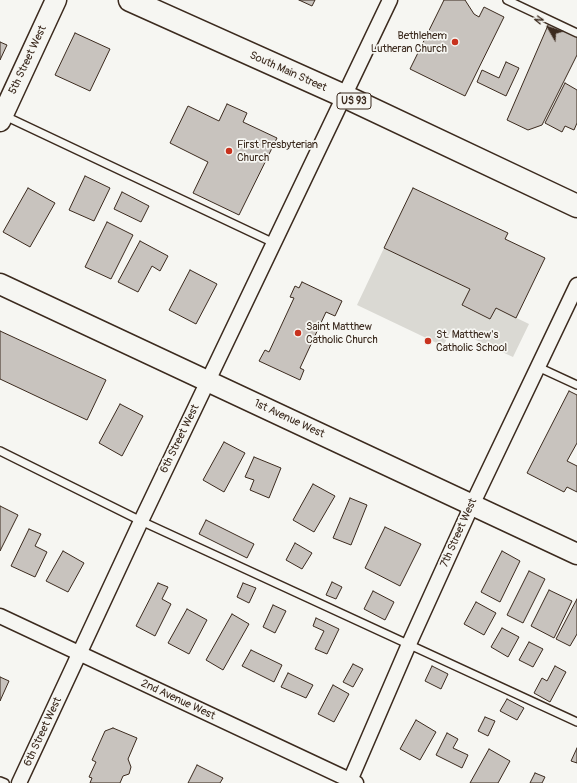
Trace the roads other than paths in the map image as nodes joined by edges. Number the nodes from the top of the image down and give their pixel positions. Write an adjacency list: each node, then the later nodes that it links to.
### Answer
1 (56, 0): 7 (street, 5th Street West)
2 (130, 0): 6 (main road, South Main Street / US 93)
3 (390, 0): 6 (street, 6th Street West)
4 (507, 0): 5 (lane)
5 (577, 33)
6 (344, 96): 8 (main road, South Main Street / US 93); 9 (street, 6th Street West)
7 (1, 116): 9 (lane)
8 (577, 206)
9 (274, 243): 13 (street, 6th Street West)
10 (0, 284): 13 (street, 1st Avenue West)
11 (577, 285): 12 (street, 7th Street West)
12 (538, 367): 14 (lane); 16 (street, 7th Street West)
13 (208, 382): 16 (street, 1st Avenue West); 17 (street, 6th Street West)
14 (577, 385)
15 (0, 451): 17 (lane)
16 (472, 505): 18 (street, 1st Avenue West); 20 (street, 7th Street West)
17 (141, 521): 20 (lane); 21 (street, 6th Street West)
18 (577, 554)
19 (0, 616): 21 (street, 2nd Avenue West)
20 (409, 644): 22 (lane); 24 (street, 7th Street West)
21 (79, 654): 24 (street, 2nd Avenue West); 26 (street, 6th Street West)
22 (577, 722)
23 (0, 781): 25 (lane)
24 (352, 782)
25 (5, 783)
26 (19, 783)

